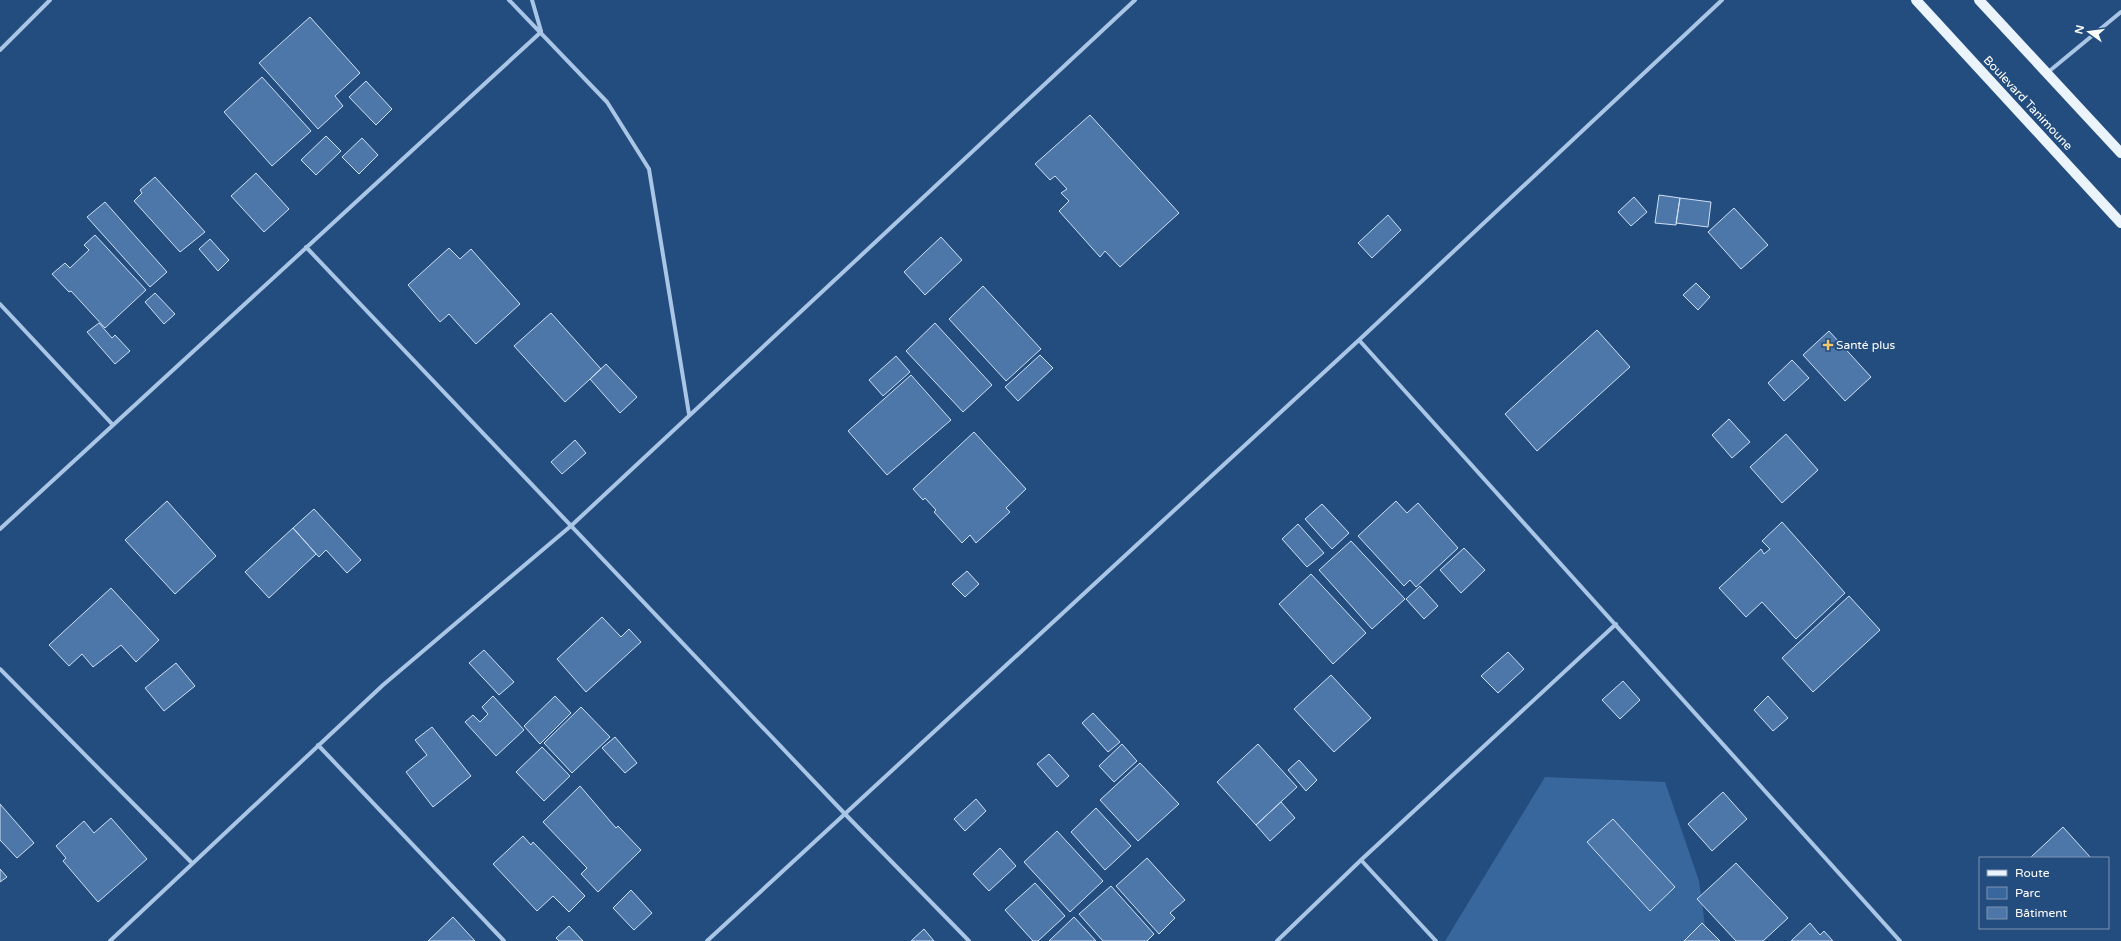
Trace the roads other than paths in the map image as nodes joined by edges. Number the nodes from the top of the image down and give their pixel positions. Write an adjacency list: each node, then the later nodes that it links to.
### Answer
1 (50, 0): 10 (street)
2 (509, 0): 9 (street)
3 (532, 0): 9 (street)
4 (1135, 0): 17 (street)
5 (1722, 0): 16 (street)
6 (1916, 0): 13 (main road, Boulevard Tanimoune)
7 (1979, 0): 11 (main road)
8 (2121, 12): 11 (street)
9 (541, 32): 14 (street); 17 (street)
10 (0, 50)
11 (2047, 74): 12 (main road)
12 (2121, 153)
13 (2121, 223)
14 (306, 247): 18 (street); 19 (street)
15 (0, 304): 18 (street)
16 (1359, 340): 21 (street); 24 (street)
17 (689, 414): 19 (street)
18 (113, 425): 20 (street)
19 (572, 525): 23 (street); 24 (street)
20 (0, 529)
21 (1616, 624): 25 (street); 33 (street)
22 (0, 669): 26 (street)
23 (318, 745): 26 (street); 28 (street)
24 (845, 814): 29 (street); 30 (street)
25 (1360, 860): 31 (street); 32 (street)
26 (192, 863): 27 (street)
27 (110, 941)
28 (504, 941)
29 (707, 941)
30 (970, 941)
31 (1277, 941)
32 (1436, 941)
33 (1900, 941)

